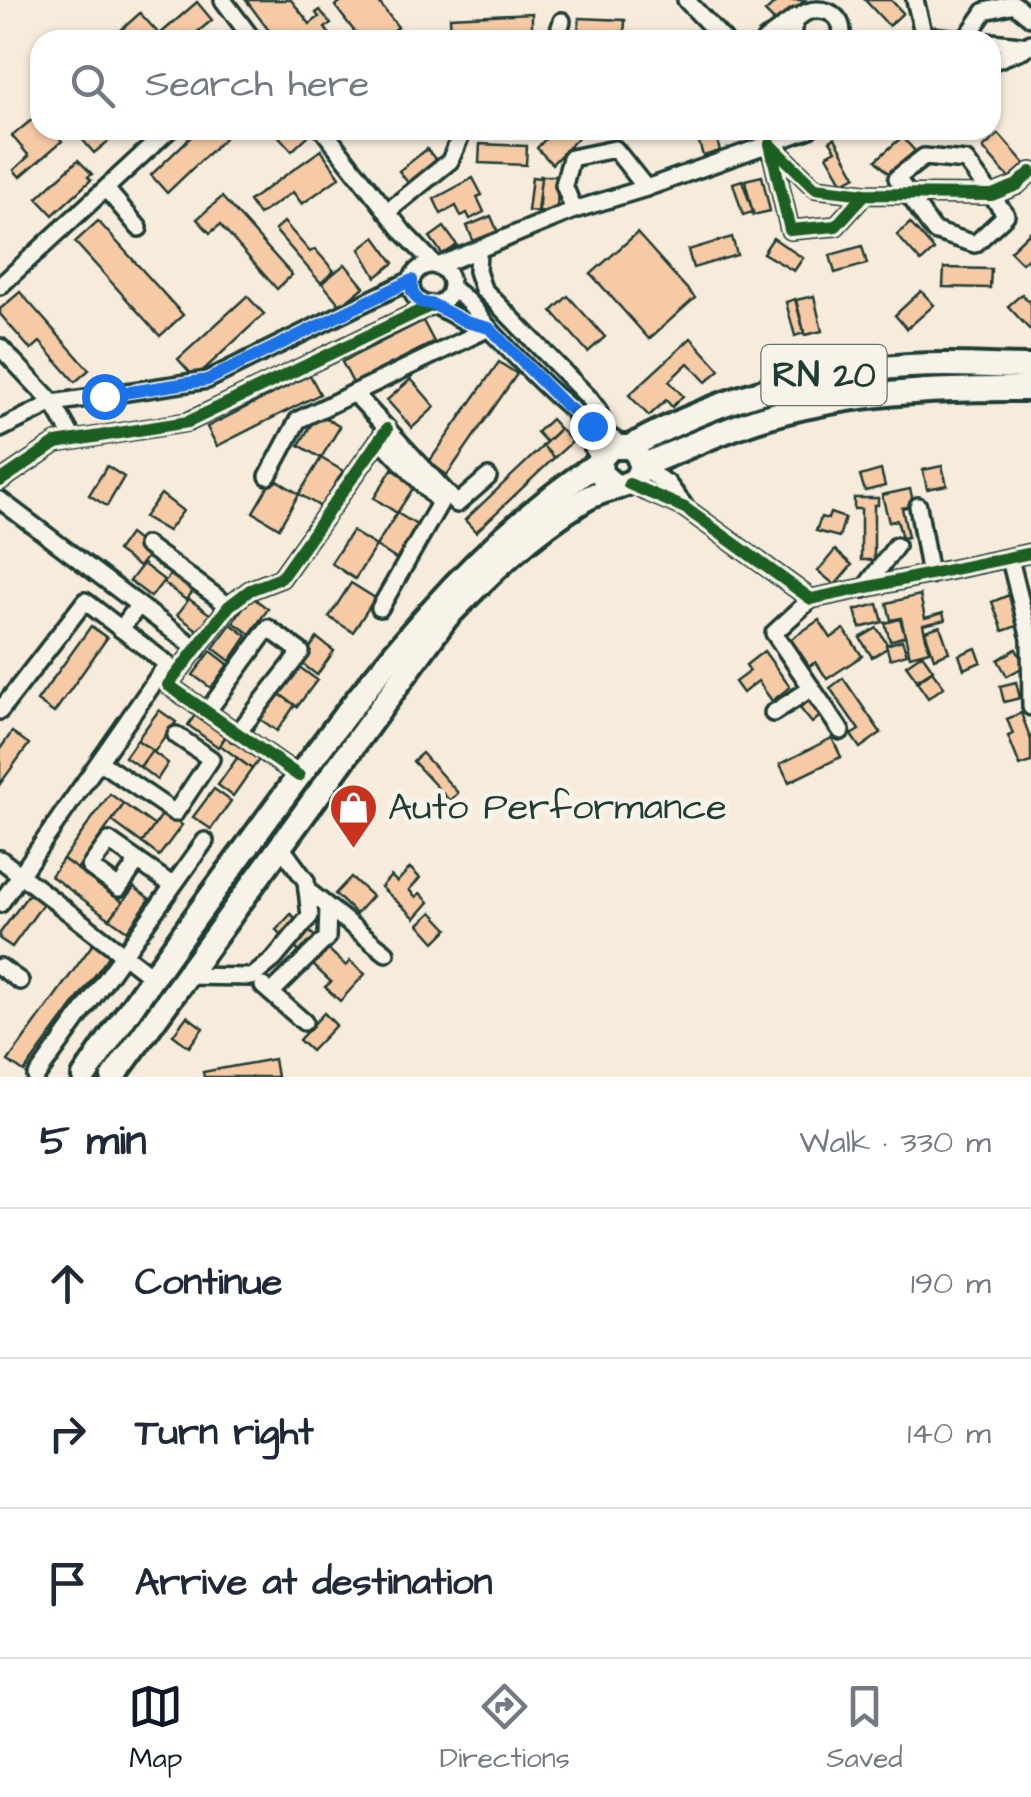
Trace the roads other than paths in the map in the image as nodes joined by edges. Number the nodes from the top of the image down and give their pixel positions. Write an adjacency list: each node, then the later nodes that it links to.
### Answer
1 (223, 0): 7 (street)
2 (686, 0): 9 (street)
3 (915, 0): 13 (street)
4 (796, 17): 10 (street); 11 (street); 12 (street)
5 (1031, 18): 14 (street)
6 (562, 21): 8 (street)
7 (246, 30)
8 (559, 30)
9 (714, 30)
10 (778, 30)
11 (792, 30)
12 (841, 30)
13 (922, 30)
14 (972, 30)
15 (1001, 43): 16 (street)
16 (1031, 45): 17 (street)
17 (1001, 58)
18 (159, 140): 25 (street)
19 (331, 140): 30 (street)
20 (459, 140): 30 (street)
21 (781, 140): 22 (street)
22 (770, 144): 24 (street); 26 (street); 26 (street)
23 (1031, 172): 28 (street)
24 (646, 188): 29 (street); 29 (street)
25 (107, 190): 31 (street); 36 (street)
26 (866, 194): 27 (street)
27 (908, 194): 28 (street); 28 (street); 28 (street)
28 (992, 195)
29 (574, 210): 33 (street)
30 (388, 212): 32 (street)
31 (139, 228)
32 (404, 233): 34 (street); 35 (street)
33 (478, 252): 34 (street); 37 (street); 50 (street)
34 (437, 266): 35 (street); 37 (street)
35 (413, 277): 38 (street); 44 (street)
36 (0, 286)
37 (451, 286): 38 (street); 39 (street)
38 (433, 305): 39 (street); 48 (street)
39 (489, 328): 43 (street); 45 (street)
40 (0, 347): 44 (street)
41 (1031, 367): 50 (highway, RN 20)
42 (1031, 388): 50 (highway, RN 20)
43 (354, 393): 47 (street); 51 (street)
44 (52, 404): 46 (street); 48 (street)
45 (564, 404): 49 (street); 50 (street)
46 (0, 429)
47 (384, 434): 52 (street); 64 (street); 65 (street)
48 (74, 440): 53 (street)
49 (600, 461): 50 (highway); 79 (highway)
50 (626, 462): 62 (street); 81 (highway, RN 20)
51 (268, 476)
52 (488, 477)
53 (0, 481)
54 (0, 500): 63 (street)
55 (918, 506): 60 (street)
56 (146, 545): 64 (street)
57 (896, 546): 61 (street)
58 (1031, 553): 59 (street)
59 (1010, 559): 60 (street); 71 (street)
60 (930, 574): 61 (street)
61 (864, 590): 62 (street)
62 (811, 599): 70 (street)
63 (138, 606): 66 (street); 67 (street)
64 (229, 606): 68 (street)
65 (380, 608)
66 (121, 629): 69 (street); 72 (street)
67 (174, 633): 68 (street); 69 (street)
68 (197, 649): 69 (street)
69 (167, 664): 73 (street); 78 (street)
70 (812, 688): 74 (street); 75 (street)
71 (1031, 707)
72 (0, 711)
73 (207, 712): 76 (street); 76 (street)
74 (774, 713)
75 (841, 731)
76 (237, 734): 79 (street)
77 (176, 736): 78 (street)
78 (100, 762): 84 (street)
79 (299, 776): 92 (highway)
80 (204, 840): 85 (street)
81 (280, 844): 86 (street); 93 (highway, RN 20)
82 (0, 859): 84 (street)
83 (138, 861): 85 (street)
84 (20, 875): 87 (street); 89 (street)
85 (172, 886): 89 (street)
86 (308, 890): 88 (street); 94 (street)
87 (0, 904)
88 (328, 907): 90 (street); 96 (street)
89 (122, 953): 92 (street); 98 (street)
90 (386, 953)
91 (0, 967): 95 (street)
92 (152, 976): 99 (highway)
93 (184, 976): 94 (street); 100 (highway, RN 20)
94 (252, 977): 96 (street)
95 (20, 981)
96 (270, 993): 97 (street)
97 (304, 1022)
98 (36, 1077)
99 (84, 1077)
100 (113, 1077)

